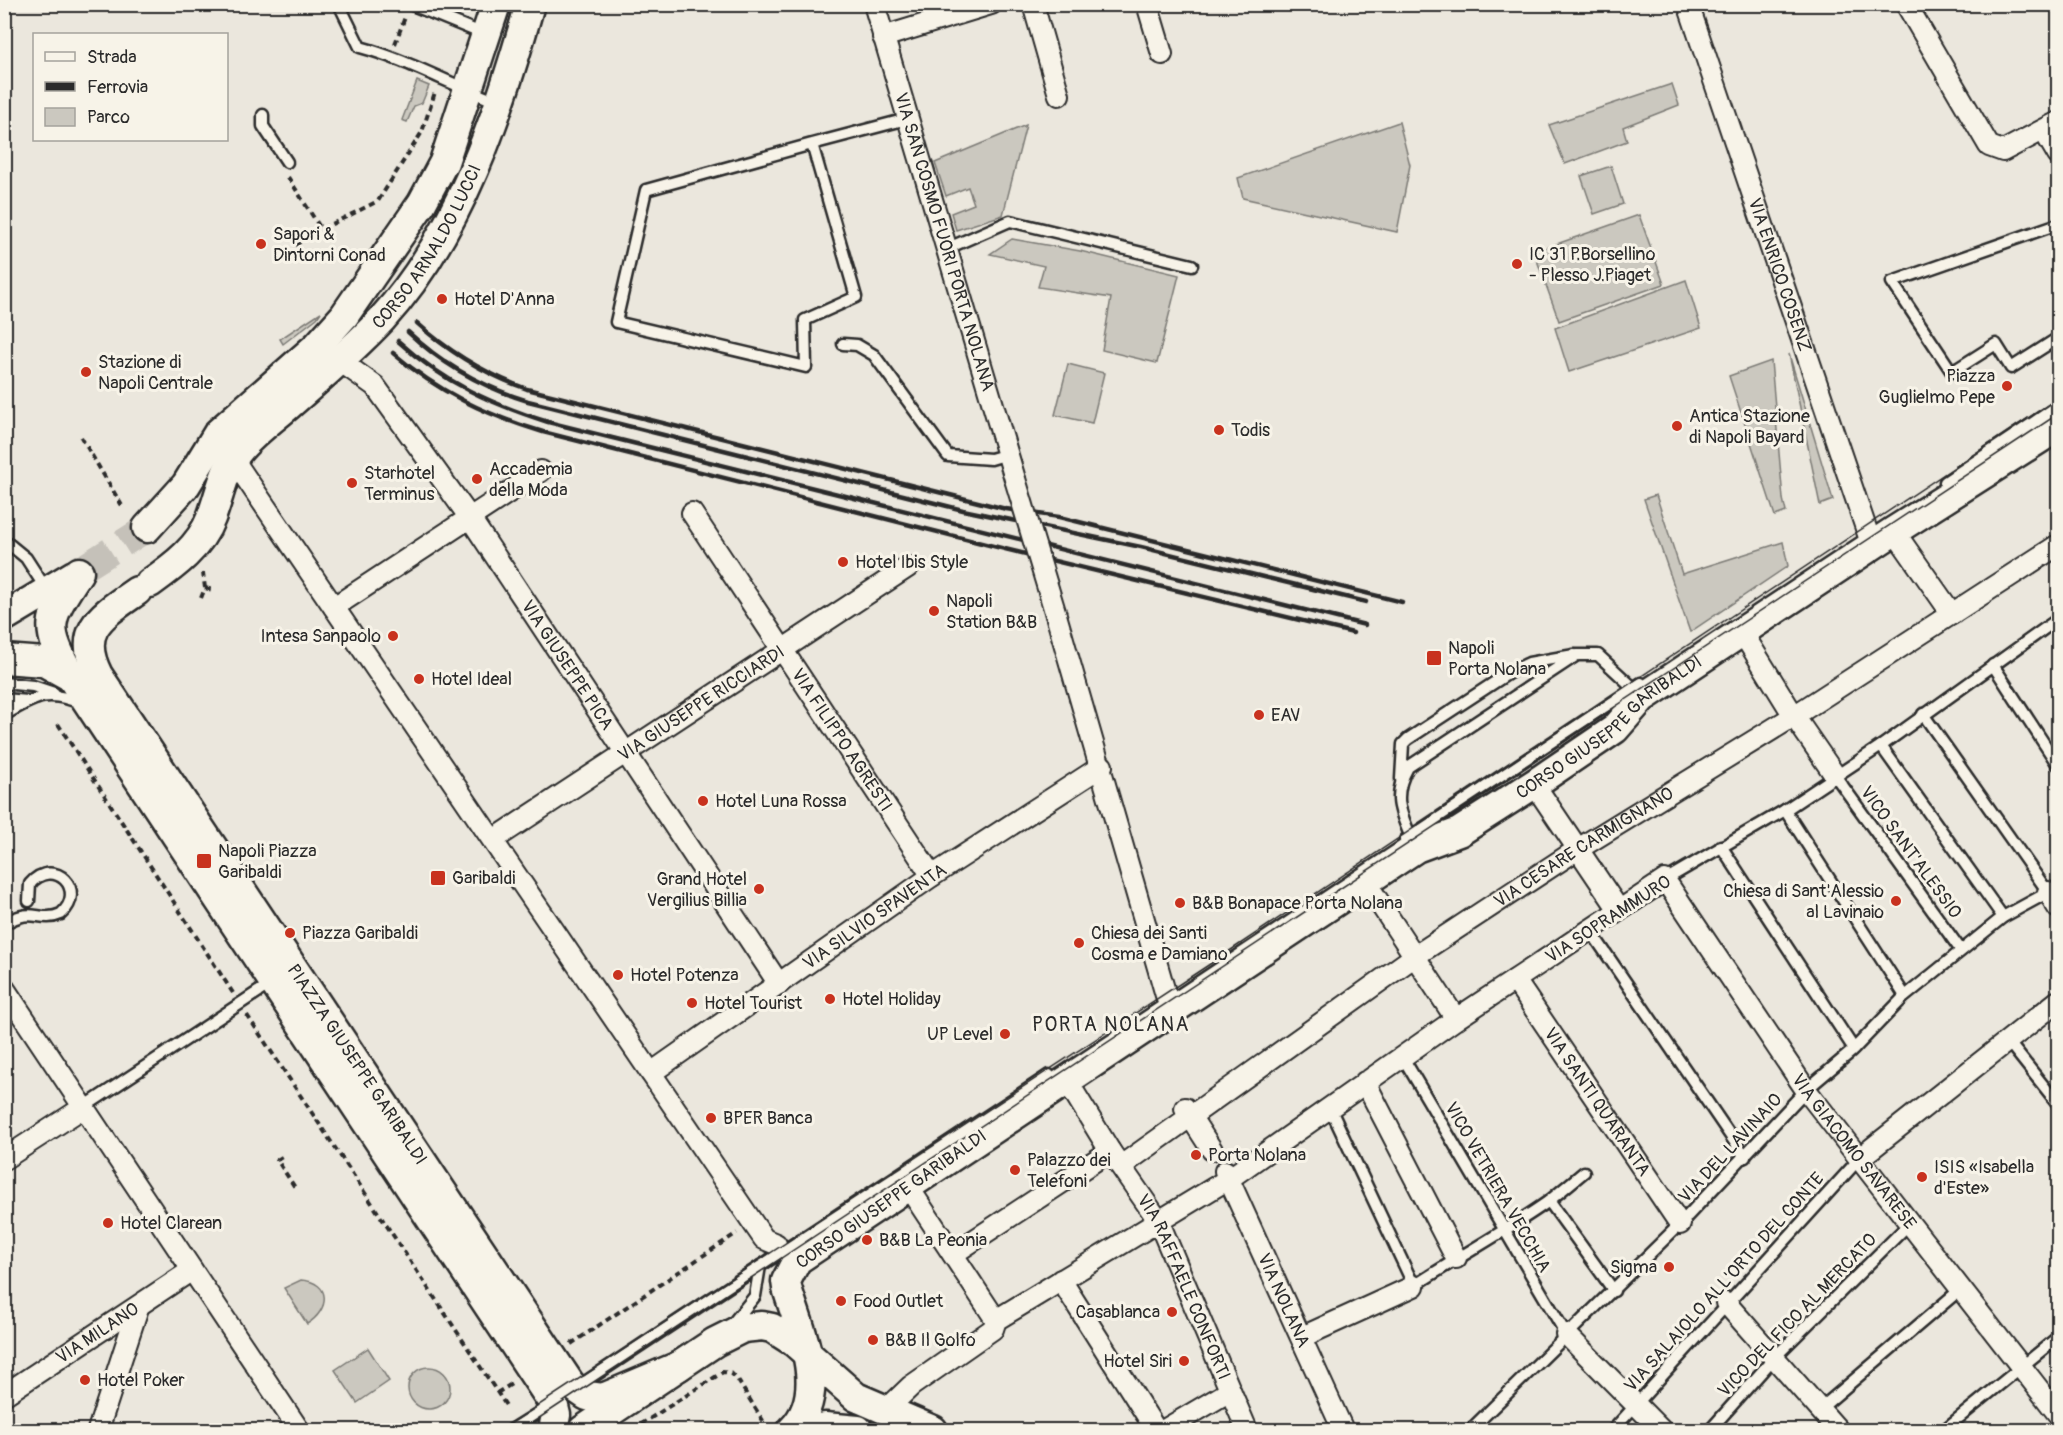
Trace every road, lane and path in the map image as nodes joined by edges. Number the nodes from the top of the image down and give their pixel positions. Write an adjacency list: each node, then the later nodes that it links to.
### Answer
1 (339, 4): 16 (lane)
2 (496, 4): 11 (main road, CORSO ARNALDO LUCCI)
3 (530, 4): 18 (main road, CORSO ARNALDO LUCCI)
4 (874, 4): 12 (street, VIA SAN COSMO FUORI PORTA NOLANA)
5 (991, 4): 12 (street)
6 (1033, 4): 17 (street)
7 (1148, 4): 14 (street)
8 (1906, 4): 21 (street)
9 (1691, 6): 44 (street, VIA ENRICO COSENZ)
10 (408, 9): 11 (lane); 13 (path)
11 (486, 35): 16 (main road, CORSO ARNALDO LUCCI)
12 (883, 37): 20 (street, VIA SAN COSMO FUORI PORTA NOLANA)
13 (395, 45)
14 (1162, 54)
15 (437, 86): 26 (path)
16 (468, 91): 18 (lane); 36 (main road, CORSO ARNALDO LUCCI)
17 (1059, 95)
18 (498, 102): 32 (main road, CORSO ARNALDO LUCCI)
19 (263, 115): 24 (lane)
20 (908, 118): 22 (lane); 28 (street, VIA SAN COSMO FUORI PORTA NOLANA)
21 (2051, 126): 23 (street)
22 (812, 144): 22 (lane)
23 (2058, 155)
24 (286, 168): 26 (path)
25 (2058, 224): 30 (lane)
26 (321, 229): 27 (path)
27 (295, 245)
28 (946, 249): 29 (lane); 37 (street, VIA SAN COSMO FUORI PORTA NOLANA)
29 (1192, 265)
30 (2058, 338)
31 (843, 344): 37 (lane)
32 (340, 361): 36 (main road, CORSO ARNALDO LUCCI); 42 (street, VIA GIUSEPPE PICA)
33 (2058, 406): 39 (lane)
34 (2053, 436): 44 (main road, CORSO GIUSEPPE GARIBALDI)
35 (81, 437): 40 (path)
36 (238, 439): 43 (main road); 54 (street); 156 (main road, PIAZZA GIUSEPPE GARIBALDI)
37 (1008, 454): 75 (street, VIA SAN COSMO FUORI PORTA NOLANA, bridge)
38 (541, 471): 42 (street)
39 (1936, 488)
40 (124, 509)
41 (692, 513): 59 (street, VIA FILIPPO AGRESTI)
42 (470, 518): 54 (street); 73 (street, VIA GIUSEPPE PICA)
43 (147, 528)
44 (1874, 536): 55 (street, VIA ENRICO COSENZ); 58 (main road, CORSO GIUSEPPE GARIBALDI)
45 (5, 540): 53 (lane)
46 (2058, 545): 55 (street, VIA CESARE CARMIGNANO)
47 (202, 566): 50 (path)
48 (908, 567): 59 (street, VIA GIUSEPPE RICCIARDI)
49 (83, 569): 53 (main road)
50 (205, 588): 51 (path); 52 (path)
51 (213, 590)
52 (201, 598)
53 (50, 603): 56 (main road); 64 (main road, PIAZZA GIUSEPPE GARIBALDI)
54 (334, 608): 80 (street)
55 (1952, 614): 70 (street, VIA CESARE CARMIGNANO)
56 (4, 617)
57 (2056, 625): 62 (lane, VIA SOPRAMMURO)
58 (1742, 632): 65 (main road, CORSO GIUSEPPE GARIBALDI); 70 (street)
59 (782, 648): 73 (street, VIA GIUSEPPE RICCIARDI); 85 (street, VIA FILIPPO AGRESTI)
60 (1577, 655): 65 (lane); 77 (lane); 77 (lane)
61 (4, 659): 64 (main road, PIAZZA GIUSEPPE GARIBALDI)
62 (1993, 665): 68 (lane, VIA SOPRAMMURO); 74 (lane)
63 (4, 684): 64 (lane)
64 (65, 686): 67 (lane); 96 (main road, PIAZZA GIUSEPPE GARIBALDI)
65 (1644, 686): 78 (main road, CORSO GIUSEPPE GARIBALDI); 81 (lane)
66 (4, 699): 67 (lane)
67 (28, 701): 69 (lane)
68 (1923, 714): 72 (lane, VIA SOPRAMMURO); 87 (lane)
69 (4, 715)
70 (1794, 716): 76 (street); 83 (street, VIA CESARE CARMIGNANO)
71 (58, 724): 98 (path)
72 (1881, 746): 76 (lane, VIA SOPRAMMURO); 90 (lane)
73 (627, 752): 80 (street, VIA GIUSEPPE RICCIARDI); 97 (street, VIA GIUSEPPE PICA)
74 (2058, 765)
75 (1102, 766): 85 (street, VIA SILVIO SPAVENTA); 101 (street)
76 (1834, 774): 79 (lane, VIA SOPRAMMURO); 93 (lane, VICO SANT'ALESSIO)
77 (1401, 781): 81 (lane)
78 (1534, 784): 81 (main road, CORSO GIUSEPPE GARIBALDI); 83 (street)
79 (1785, 810): 82 (lane, VIA SOPRAMMURO); 100 (lane)
80 (493, 840): 108 (street)
81 (1406, 845): 84 (main road, CORSO GIUSEPPE GARIBALDI)
82 (1721, 846): 86 (lane, VIA SOPRAMMURO); 106 (lane)
83 (1578, 849): 89 (street); 94 (street, VIA CESARE CARMIGNANO)
84 (1360, 875): 94 (street); 101 (main road, CORSO GIUSEPPE GARIBALDI)
85 (932, 876): 97 (street, VIA SILVIO SPAVENTA)
86 (1665, 880): 89 (street, VIA SOPRAMMURO); 111 (street, VIA GIACOMO SAVARESE)
87 (2055, 895): 90 (lane, VIA DEL LAVINAIO)
88 (29, 901): 91 (lane)
89 (1619, 910): 92 (street, VIA SOPRAMMURO)
90 (2003, 916): 93 (lane, VIA DEL LAVINAIO)
91 (4, 924)
92 (1590, 930): 95 (street, VIA SOPRAMMURO); 118 (lane)
93 (1960, 949): 100 (lane, VIA DEL LAVINAIO)
94 (1415, 956): 104 (street); 115 (street, VIA CESARE CARMIGNANO)
95 (1515, 980): 104 (street, VIA SOPRAMMURO); 130 (street, VIA SANTI QUARANTA)
96 (274, 982): 113 (lane); 156 (main road, PIAZZA GIUSEPPE GARIBALDI)
97 (778, 984): 108 (street, VIA SILVIO SPAVENTA)
98 (229, 987)
99 (4, 988): 113 (street)
100 (1905, 996): 106 (lane, VIA DEL LAVINAIO)
101 (1168, 1001): 109 (main road, CORSO GIUSEPPE GARIBALDI)
102 (2058, 1001): 105 (street)
103 (249, 1019): 158 (path)
104 (1456, 1019): 107 (street, VIA SOPRAMMURO)
105 (2007, 1040): 112 (lane); 119 (street)
106 (1854, 1049): 111 (lane, VIA DEL LAVINAIO)
107 (1402, 1056): 110 (street, VIA SOPRAMMURO); 132 (lane, VICO VETRIERA VECCHIA)
108 (651, 1073): 128 (street)
109 (1063, 1074): 120 (street, VIA RAFFAELE CONFORTI); 124 (main road, CORSO GIUSEPPE GARIBALDI); 131 (lane)
110 (1365, 1082): 114 (street, VIA SOPRAMMURO); 135 (street)
111 (1806, 1090): 118 (lane, VIA DEL LAVINAIO); 119 (street, VIA GIACOMO SAVARESE)
112 (2058, 1104)
113 (84, 1107): 121 (street); 137 (street)
114 (1330, 1108): 123 (street, VIA SOPRAMMURO); 139 (lane)
115 (1187, 1112): 116 (street); 120 (street, VIA CESARE CARMIGNANO)
116 (1212, 1150)
117 (282, 1157): 125 (path)
118 (1745, 1157): 130 (lane, VIA DEL LAVINAIO)
119 (1861, 1157): 129 (street, VIA GIACOMO SAVARESE); 142 (lane, VIA SALAIOLO ALL'ORTO DEL CONTE)
120 (1115, 1158): 127 (street, VIA RAFFAELE CONFORTI); 134 (street, VIA CESARE CARMIGNANO)
121 (4, 1159)
122 (1584, 1172): 126 (lane)
123 (1227, 1175): 127 (street, VIA SOPRAMMURO); 146 (street, VIA NOLANA)
124 (908, 1185): 133 (main road, CORSO GIUSEPPE GARIBALDI); 134 (street)
125 (296, 1189)
126 (1549, 1201): 132 (lane); 141 (lane)
127 (1158, 1220): 138 (street, VIA SOPRAMMURO); 154 (street, VIA RAFFAELE CONFORTI)
128 (753, 1223): 133 (street); 149 (path)
129 (1910, 1223): 140 (street, VIA GIACOMO SAVARESE); 151 (lane, VICO DEL FICO AL MERCATO)
130 (1680, 1224): 141 (lane, VIA DEL LAVINAIO)
131 (821, 1226): 133 (lane); 136 (lane)
132 (1505, 1232): 135 (lane); 145 (lane, VICO VETRIERA VECCHIA)
133 (787, 1252): 150 (main road, CORSO GIUSEPPE GARIBALDI)
134 (953, 1254): 144 (street)
135 (1456, 1258): 139 (lane)
136 (760, 1266): 148 (lane); 156 (lane)
137 (192, 1270): 143 (street, VIA MILANO); 164 (street)
138 (1061, 1280): 144 (street, VIA SOPRAMMURO); 171 (street)
139 (1414, 1287): 146 (street)
140 (1962, 1288): 152 (street, VIA GIACOMO SAVARESE); 159 (lane)
141 (1614, 1291): 145 (lane, VIA DEL LAVINAIO)
142 (1726, 1303): 151 (street); 157 (lane, VIA SALAIOLO ALL'ORTO DEL CONTE)
143 (138, 1308): 155 (street, VIA MILANO); 163 (street)
144 (996, 1320): 160 (street, VIA SOPRAMMURO)
145 (1566, 1334): 157 (street); 175 (lane, VIA DEL LAVINAIO)
146 (1302, 1337): 174 (street, VIA NOLANA)
147 (2058, 1337): 152 (lane)
148 (715, 1342): 150 (main road); 153 (main road)
149 (563, 1350)
150 (807, 1355): 160 (main road); 162 (main road)
151 (1774, 1358): 159 (street); 178 (lane, VICO DEL FICO AL MERCATO)
152 (2022, 1365): 161 (street, VIA GIACOMO SAVARESE); 180 (lane)
153 (679, 1366): 156 (main road); 166 (main road)
154 (1230, 1391): 172 (street); 173 (street, VIA RAFFAELE CONFORTI)
155 (4, 1395)
156 (562, 1403): 165 (lane)
157 (1634, 1406): 176 (lane, VIA SALAIOLO ALL'ORTO DEL CONTE); 177 (street)
158 (507, 1407)
159 (1820, 1409): 179 (street)
160 (886, 1410): 170 (main road)
161 (2058, 1414)
162 (779, 1429): 167 (path)
163 (98, 1431)
164 (299, 1431)
165 (511, 1431)
166 (584, 1431)
167 (632, 1431)
168 (812, 1431): 169 (main road)
169 (858, 1431)
170 (933, 1431)
171 (1156, 1431)
172 (1164, 1431)
173 (1247, 1431)
174 (1343, 1431)
175 (1470, 1431)
176 (1613, 1431)
177 (1661, 1431)
178 (1710, 1431)
179 (1838, 1431)
180 (1944, 1431)

